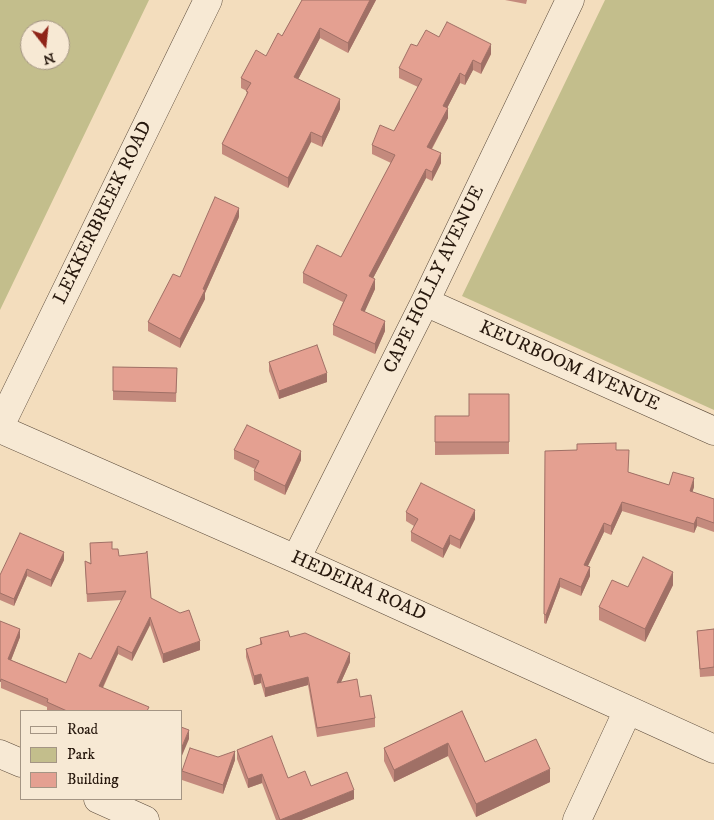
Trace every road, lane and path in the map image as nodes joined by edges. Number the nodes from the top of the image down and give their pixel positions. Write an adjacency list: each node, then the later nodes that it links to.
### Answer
1 (208, 0): 4 (street, LEKKERBREEK ROAD)
2 (570, 0): 3 (street, CAPE HOLLY AVENUE)
3 (425, 302): 5 (street, KEURBOOM AVENUE); 6 (street, CAPE HOLLY AVENUE)
4 (0, 427): 6 (street, HEDEIRA ROAD)
5 (714, 431)
6 (296, 559): 7 (street, HEDEIRA ROAD)
7 (628, 710): 8 (street, HEDEIRA ROAD); 13 (street)
8 (714, 749)
9 (0, 754): 10 (street)
10 (20, 763)
11 (100, 800): 12 (street)
12 (145, 820)
13 (577, 820)

